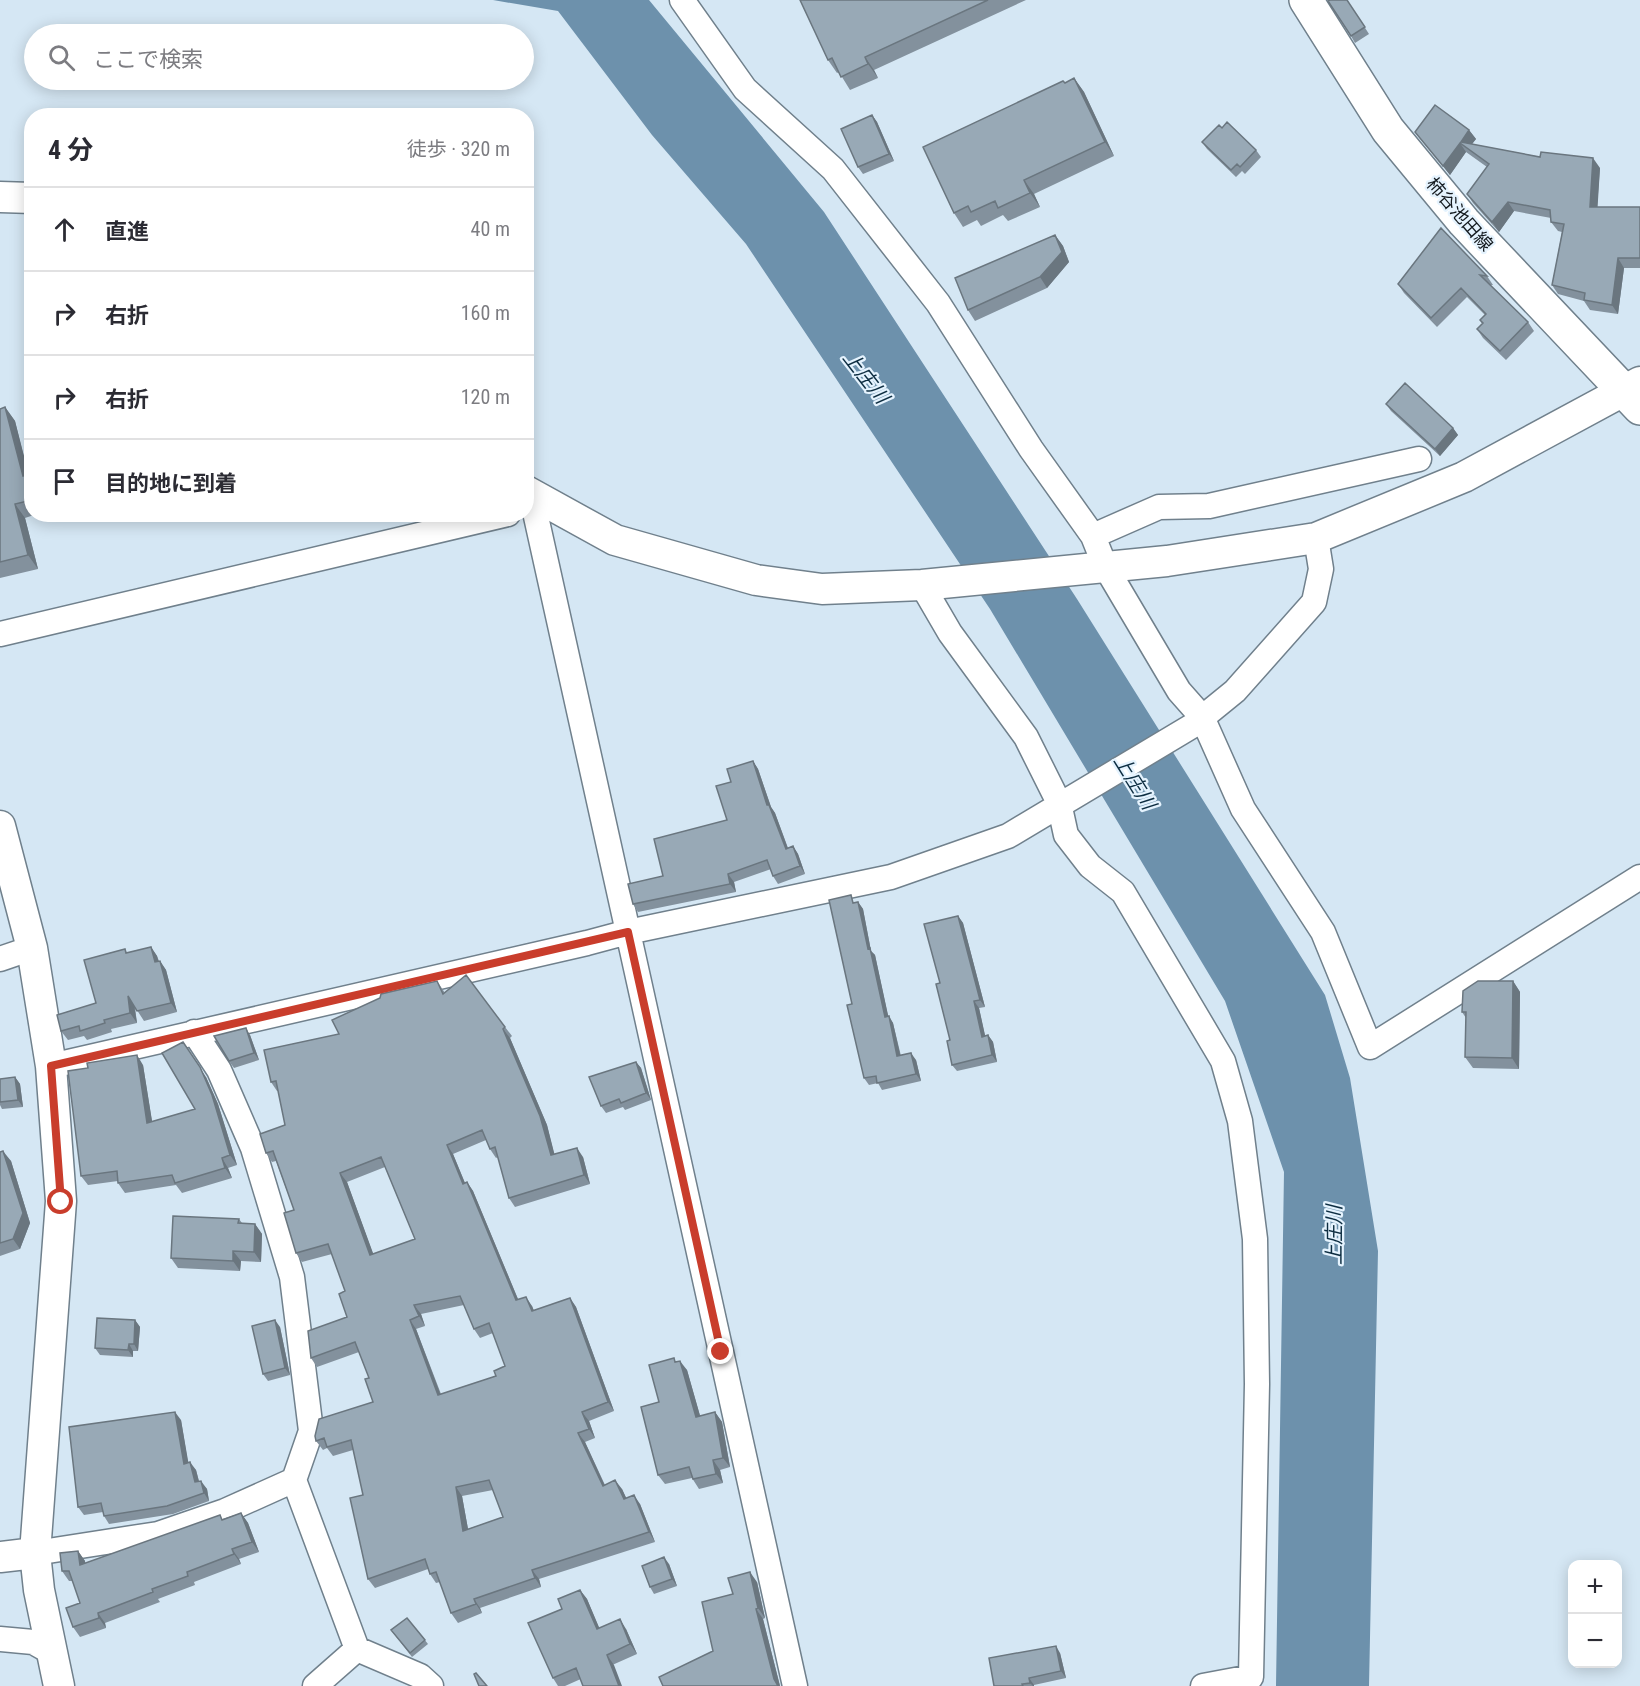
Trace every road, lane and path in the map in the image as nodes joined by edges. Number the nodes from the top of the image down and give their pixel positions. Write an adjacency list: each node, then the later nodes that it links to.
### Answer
1 (682, 0): 10 (street)
2 (1306, 0): 5 (main road, 柿谷池田線)
3 (0, 197): 4 (street)
4 (24, 198)
5 (1635, 394): 11 (street)
6 (1419, 459): 10 (street)
7 (534, 503): 13 (street)
8 (534, 519): 19 (street)
9 (474, 522): 14 (street)
10 (1093, 536): 12 (street)
11 (1316, 538): 12 (street); 15 (street)
12 (1106, 566): 13 (street); 15 (street)
13 (922, 585): 16 (street)
14 (0, 634)
15 (1197, 722): 16 (street); 18 (street)
16 (1059, 803): 19 (street); 30 (street)
17 (0, 826): 20 (street)
18 (1640, 877)
19 (628, 932): 22 (street); 34 (street)
20 (32, 948): 21 (street); 23 (street)
21 (0, 959)
22 (194, 1032): 23 (street); 24 (street)
23 (51, 1066): 25 (street)
24 (294, 1480): 25 (street); 28 (street)
25 (35, 1552): 26 (street); 29 (street)
26 (0, 1557)
27 (0, 1639): 29 (street)
28 (357, 1650): 32 (street); 33 (street)
29 (51, 1652): 31 (street)
30 (1251, 1681): 35 (street)
31 (59, 1686)
32 (315, 1686)
33 (431, 1686)
34 (795, 1686)
35 (1203, 1686)

